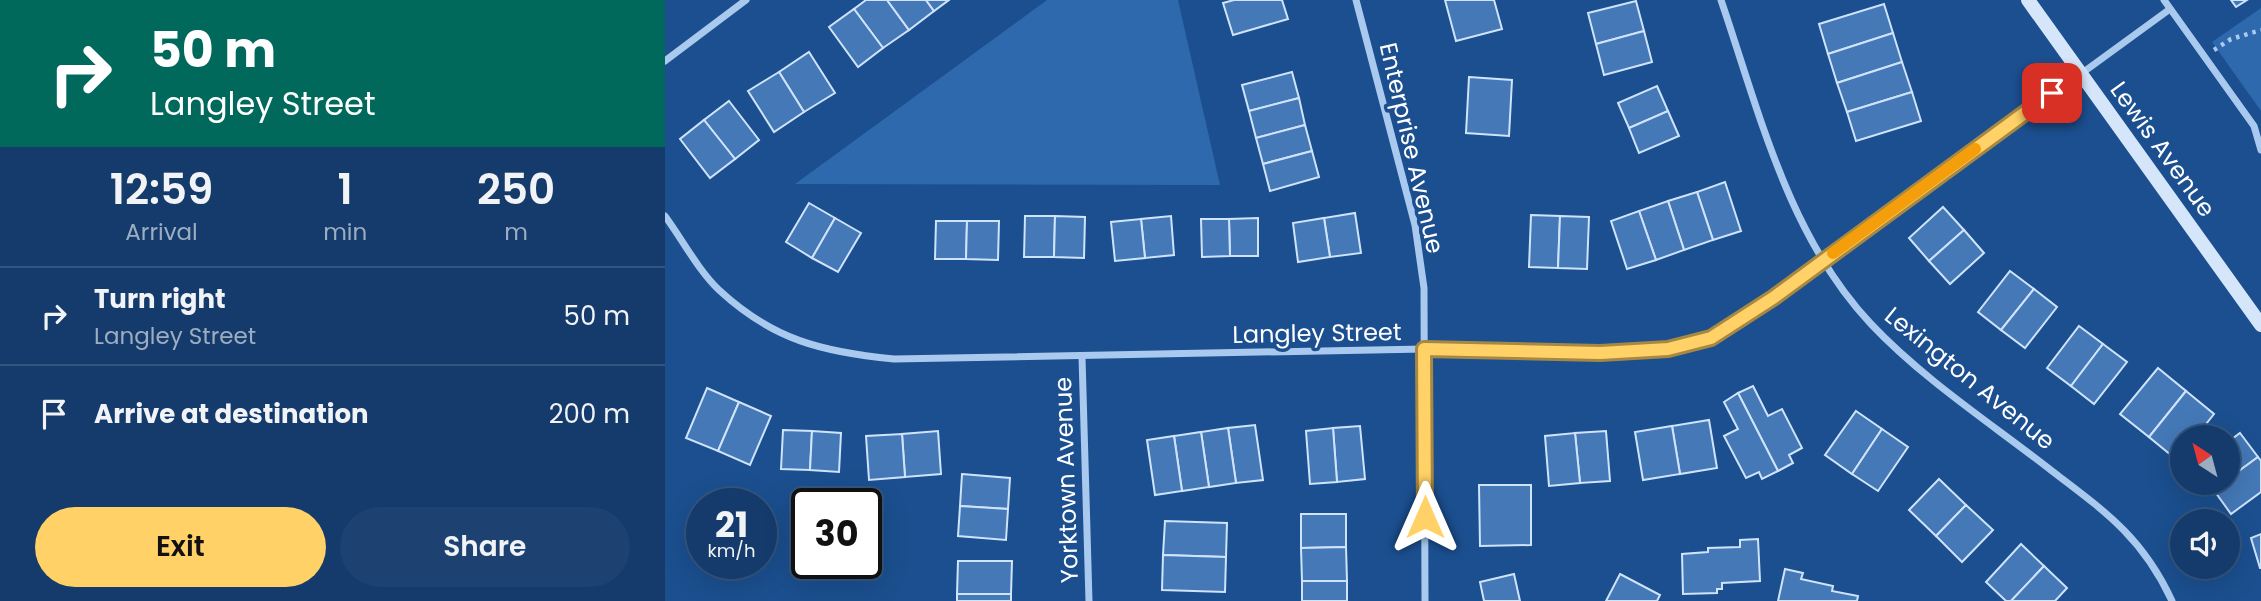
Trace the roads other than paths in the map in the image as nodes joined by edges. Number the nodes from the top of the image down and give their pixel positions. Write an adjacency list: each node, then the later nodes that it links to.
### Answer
1 (746, 0): 7 (street)
2 (1356, 0): 13 (street, Enterprise Avenue)
3 (1721, 0): 11 (street, Lexington Avenue)
4 (2028, 0): 8 (main road, Lewis Avenue)
5 (2164, 0): 6 (street)
6 (2170, 9): 8 (street, Langley Street); 9 (street)
7 (665, 61)
8 (2080, 72): 11 (street, Langley Street); 12 (main road, Lewis Avenue)
9 (2261, 150)
10 (665, 216): 14 (street, Langley Street)
11 (1825, 260): 13 (street, Langley Street); 17 (street, Lexington Avenue)
12 (2261, 325)
13 (1424, 349): 14 (street, Langley Street); 16 (street, Enterprise Avenue)
14 (1082, 357): 15 (street, Yorktown Avenue)
15 (1089, 601)
16 (1425, 601)
17 (2172, 601)

